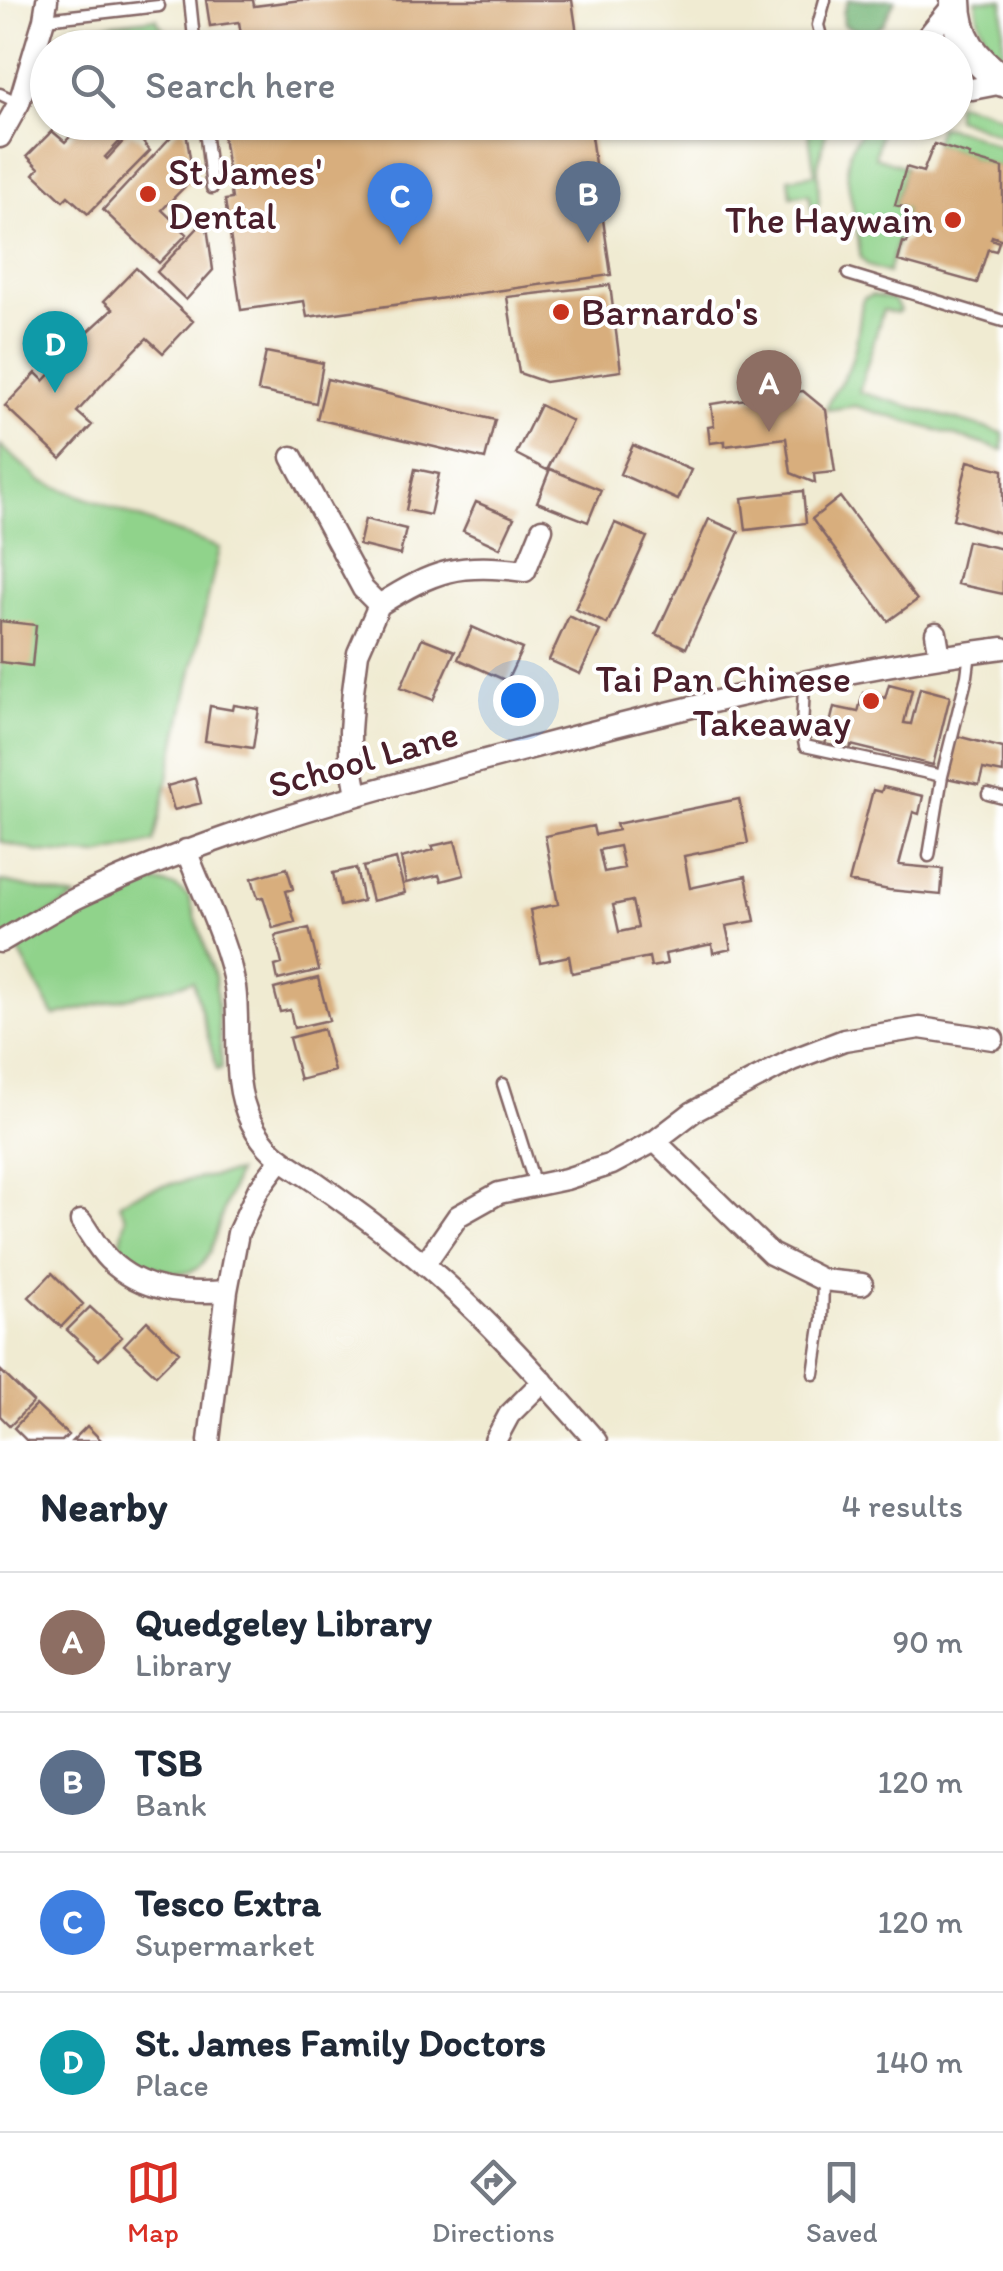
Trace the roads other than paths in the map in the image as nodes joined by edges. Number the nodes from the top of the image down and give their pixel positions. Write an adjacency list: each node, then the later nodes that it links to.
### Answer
1 (190, 0): 6 (lane)
2 (824, 0): 7 (lane)
3 (955, 2): 8 (street); 9 (main road)
4 (159, 6): 5 (lane)
5 (45, 10)
6 (194, 30)
7 (819, 30)
8 (932, 30)
9 (960, 30)
10 (30, 48): 14 (street)
11 (973, 55): 12 (main road)
12 (1003, 82): 13 (street)
13 (973, 88)
14 (10, 98): 15 (street)
15 (0, 137)
16 (206, 140): 17 (lane)
17 (212, 188)
18 (848, 274): 19 (lane)
19 (1003, 321)
20 (292, 457): 22 (street)
21 (542, 529): 22 (street)
22 (379, 605): 29 (street)
23 (936, 633): 26 (street)
24 (1003, 648): 25 (street, School Lane)
25 (970, 652): 26 (street, School Lane); 28 (lane)
26 (940, 657): 27 (street, School Lane)
27 (804, 682): 28 (lane); 29 (street, School Lane)
28 (942, 776): 33 (lane)
29 (357, 794): 32 (street, School Lane)
30 (988, 794): 31 (lane)
31 (1003, 798)
32 (186, 850): 34 (street, School Lane); 38 (street)
33 (929, 856)
34 (0, 942)
35 (993, 1039): 37 (street)
36 (503, 1084): 39 (lane)
37 (656, 1141): 39 (street); 42 (street)
38 (280, 1161): 41 (street); 44 (street)
39 (535, 1185): 41 (street)
40 (81, 1221): 44 (street)
41 (424, 1265): 46 (street)
42 (823, 1280): 43 (street); 45 (lane)
43 (862, 1284)
44 (226, 1291): 47 (street)
45 (814, 1374)
46 (543, 1381): 48 (street); 49 (street)
47 (208, 1441)
48 (495, 1441)
49 (596, 1441)

